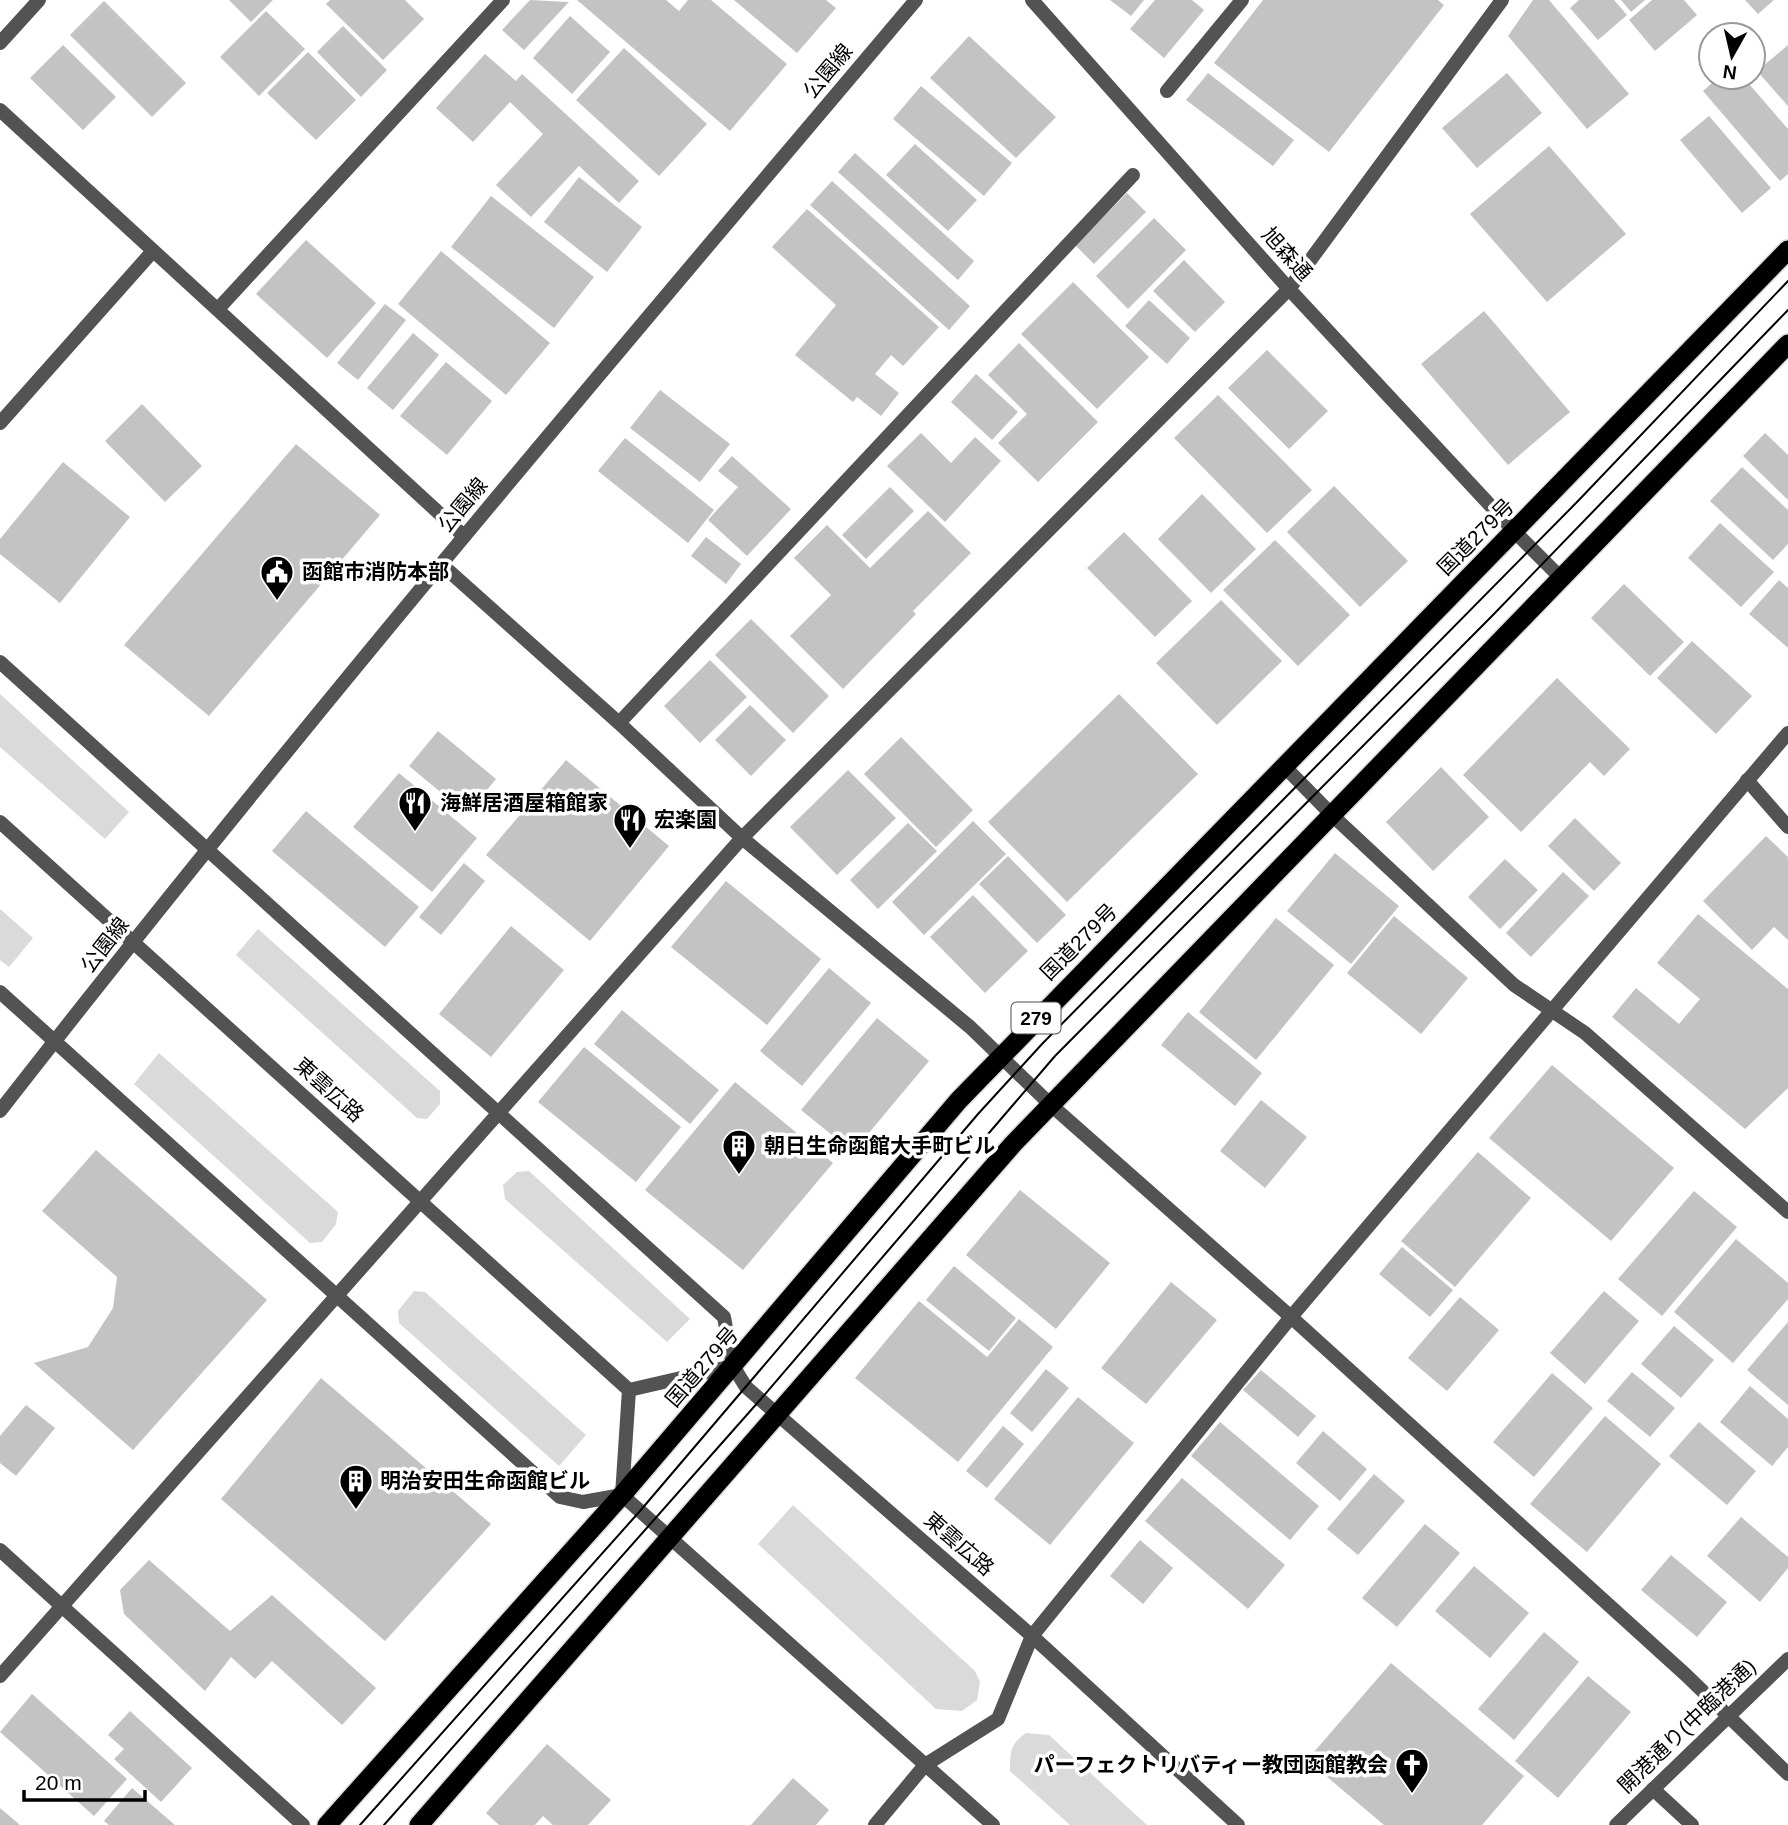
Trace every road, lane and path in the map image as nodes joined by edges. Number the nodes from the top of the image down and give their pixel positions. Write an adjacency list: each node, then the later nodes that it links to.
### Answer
1 (39, 0): 7 (street)
2 (503, 0): 14 (street)
3 (916, 0): 18 (street, 公園線)
4 (1032, 0): 13 (street, 旭森通)
5 (1242, 0): 8 (street)
6 (1502, 0): 13 (street)
7 (0, 43)
8 (1167, 91)
9 (0, 110): 12 (street)
10 (1133, 175): 22 (street)
11 (1788, 250): 17 (highway, 国道279号 / 279)
12 (153, 251): 14 (street); 16 (street)
13 (1289, 289): 17 (street, 旭森通); 29 (street)
14 (218, 309): 18 (street)
15 (1788, 344): 20 (highway)
16 (0, 423)
17 (1515, 532): 20 (street, 旭森通); 24 (highway, 国道279号 / 279)
18 (464, 536): 19 (street, 公園線)
19 (441, 564): 22 (street); 30 (street, 公園線)
20 (1562, 579): 26 (highway)
21 (0, 663): 30 (street)
22 (619, 723): 29 (street)
23 (1788, 733): 25 (street)
24 (1284, 766): 26 (street); 35 (highway, 国道279号 / 279)
25 (1747, 780): 28 (street); 33 (street)
26 (1333, 816): 33 (street); 36 (highway)
27 (0, 822): 31 (street, 東雲広路)
28 (1788, 827)
29 (742, 838): 35 (street); 38 (street)
30 (207, 850): 31 (street, 公園線); 38 (street)
31 (133, 944): 34 (street, 公園線); 39 (street, 東雲広路)
32 (0, 992): 34 (street)
33 (1550, 1010): 40 (street); 42 (street)
34 (54, 1043): 37 (street, 公園線); 41 (street)
35 (1000, 1057): 36 (street); 43 (highway, 国道279号 / 279)
36 (1051, 1105): 42 (street); 45 (highway)
37 (0, 1111)
38 (499, 1115): 39 (street); 43 (street)
39 (422, 1201): 41 (street); 44 (street, 東雲広路)
40 (1788, 1212)
41 (338, 1296): 46 (street); 49 (street)
42 (1291, 1317): 50 (street); 53 (street)
43 (733, 1366): 44 (street); 45 (street, 東雲広路); 46 (highway, 国道279号 / 279)
44 (629, 1390): 46 (street)
45 (779, 1415): 47 (highway); 50 (street, 東雲広路)
46 (622, 1495): 47 (street); 58 (highway, 国道279号 / 279)
47 (671, 1539): 54 (street); 59 (highway)
48 (0, 1550): 49 (street)
49 (61, 1605): 52 (street); 57 (street)
50 (1032, 1636): 54 (street); 62 (street, 東雲広路)
51 (1788, 1658): 53 (street, 開港通り(中臨港通))
52 (0, 1676)
53 (1729, 1717): 55 (street); 56 (street, 開港通り(中臨港通))
54 (925, 1765): 60 (street); 61 (street)
55 (1788, 1774)
56 (1653, 1789): 63 (street, 開港通り(中臨港通)); 64 (street)
57 (303, 1825)
58 (327, 1825)
59 (419, 1825)
60 (875, 1825)
61 (993, 1825)
62 (1238, 1825)
63 (1616, 1825)
64 (1692, 1825)

